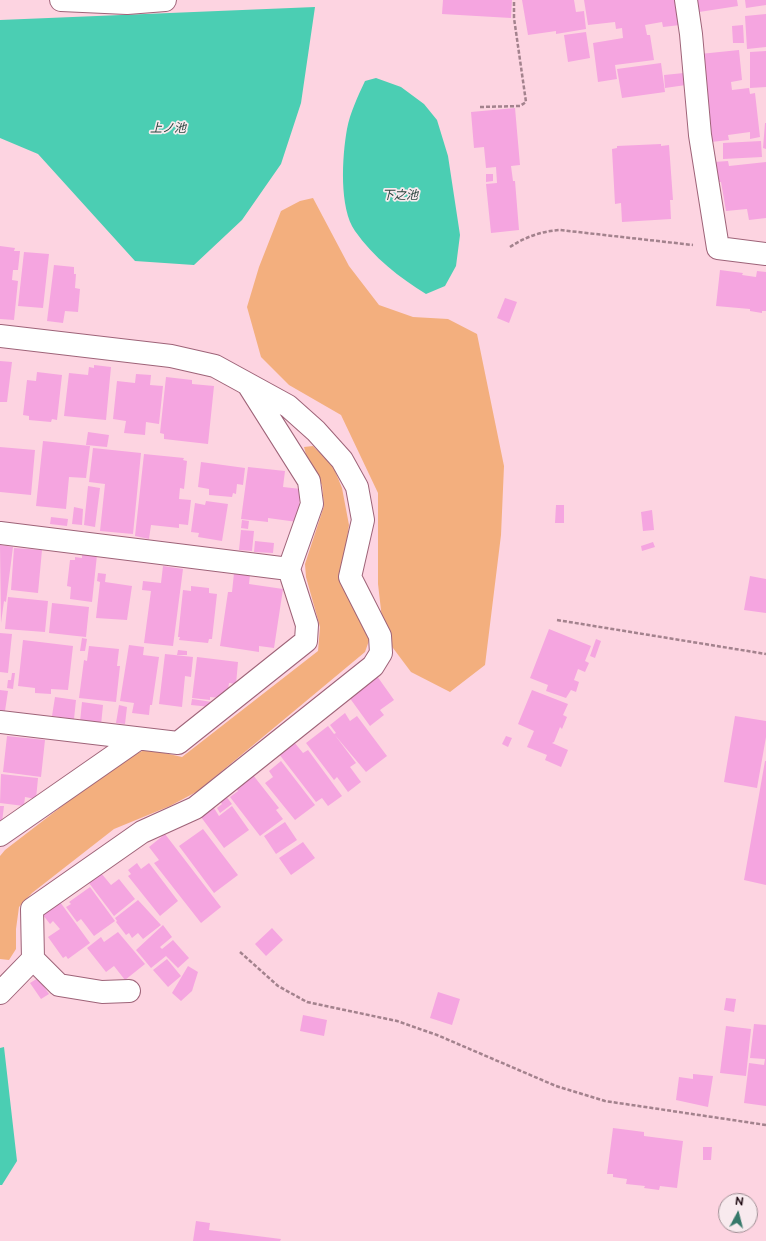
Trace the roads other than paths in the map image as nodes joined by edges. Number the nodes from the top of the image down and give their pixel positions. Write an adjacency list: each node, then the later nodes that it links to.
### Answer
1 (61, 0): 2 (street)
2 (165, 0)
3 (686, 0): 4 (street)
4 (766, 254)
5 (0, 336): 6 (street)
6 (247, 383): 8 (street); 12 (street)
7 (0, 533): 8 (street)
8 (289, 569): 10 (street)
9 (0, 722): 10 (street)
10 (138, 739): 11 (street)
11 (0, 835)
12 (33, 959): 13 (street); 14 (street)
13 (129, 991)
14 (0, 993)

